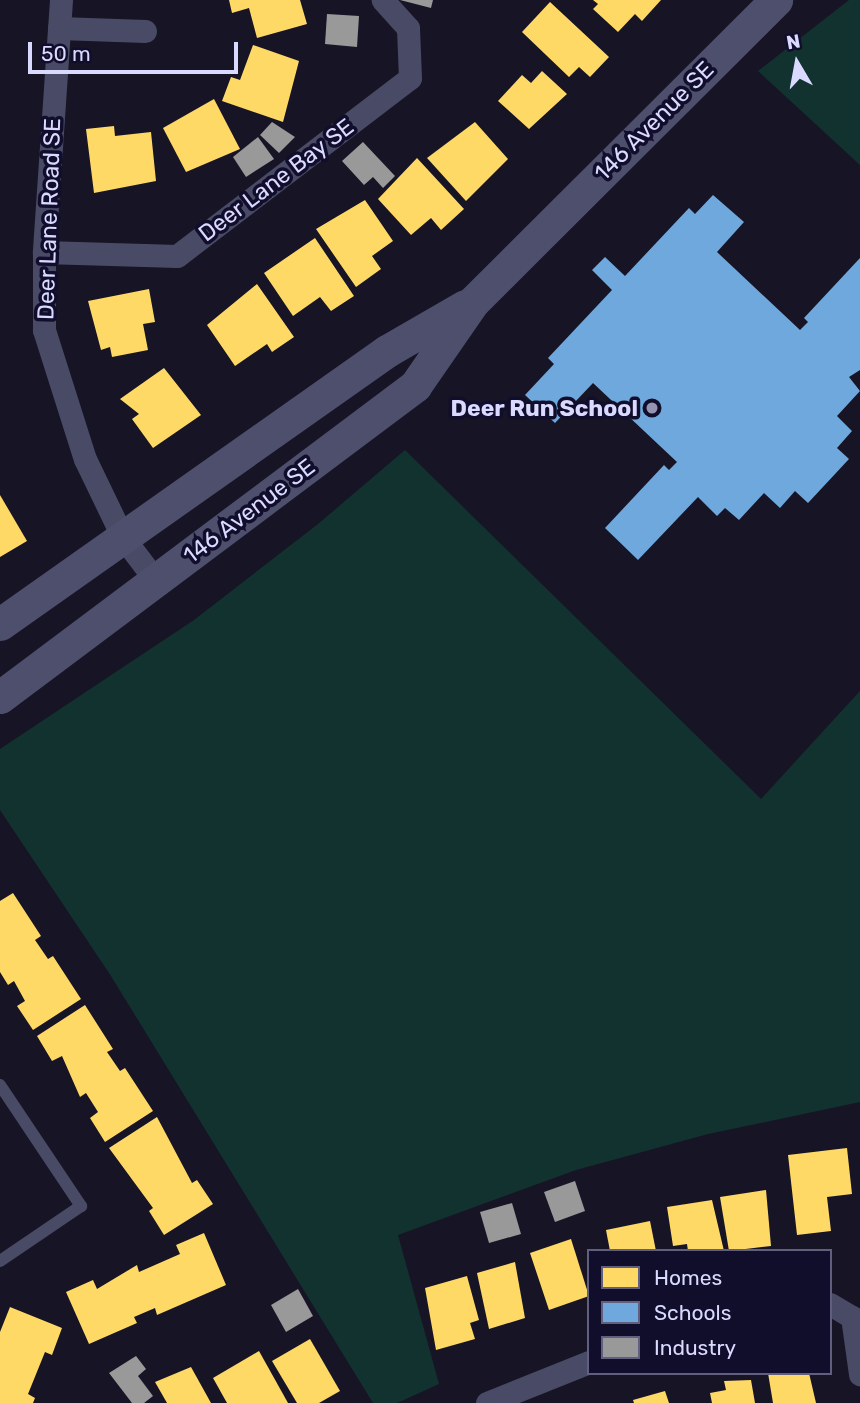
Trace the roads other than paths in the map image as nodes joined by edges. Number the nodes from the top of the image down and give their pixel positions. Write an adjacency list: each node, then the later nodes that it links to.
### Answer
1 (61, 0): 4 (street, Deer Lane Road SE)
2 (383, 0): 6 (street, Deer Lane Bay SE)
3 (776, 0): 7 (street, 146 Avenue SE)
4 (59, 28): 5 (street); 6 (street, Deer Lane Road SE)
5 (145, 31)
6 (44, 251): 8 (street, Deer Lane Road SE)
7 (473, 302): 8 (street, 146 Avenue SE); 9 (street, 146 Avenue SE)
8 (122, 536): 9 (street, Deer Lane Road SE); 10 (street, 146 Avenue SE)
9 (156, 581): 11 (street, 146 Avenue SE)
10 (0, 624)
11 (0, 697)
12 (0, 1085): 13 (lane)
13 (0, 1261)
14 (832, 1305): 16 (street)
15 (587, 1363): 17 (street)
16 (860, 1374)
17 (487, 1403)

